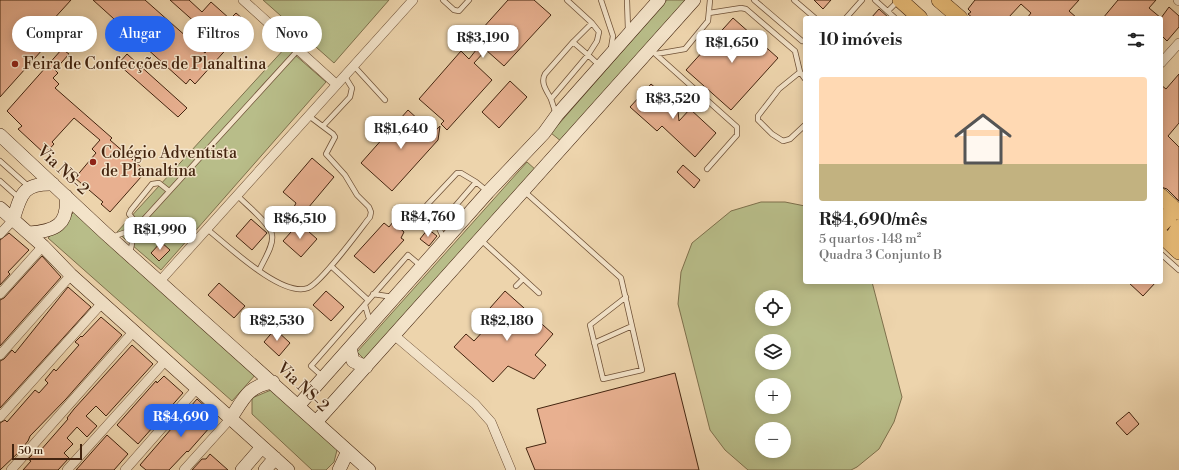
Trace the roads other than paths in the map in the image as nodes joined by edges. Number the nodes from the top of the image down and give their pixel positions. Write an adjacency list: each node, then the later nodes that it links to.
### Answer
1 (243, 0): 24 (street)
2 (413, 0): 36 (street)
3 (443, 0): 4 (lane)
4 (469, 0)
5 (567, 0): 25 (lane)
6 (601, 0): 33 (lane)
7 (627, 0): 26 (lane)
8 (659, 0): 26 (street)
9 (694, 0): 32 (street)
10 (710, 0): 18 (lane)
11 (754, 0): 27 (lane)
12 (794, 0): 19 (lane)
13 (862, 0): 20 (lane)
14 (875, 0): 17 (lane)
15 (900, 0): 17 (lane); 22 (main road)
16 (942, 1): 23 (main road)
17 (888, 11): 21 (lane)
18 (709, 13): 32 (lane); 38 (lane)
19 (813, 16)
20 (848, 16)
21 (893, 16)
22 (918, 16)
23 (958, 16)
24 (262, 17)
25 (592, 24): 28 (lane); 34 (lane)
26 (628, 35): 33 (street)
27 (802, 41)
28 (573, 42): 34 (lane); 42 (lane)
29 (1179, 43): 35 (street)
30 (296, 52): 60 (lane)
31 (300, 52): 41 (street)
32 (654, 52): 50 (street); 53 (lane)
33 (610, 54): 37 (street)
34 (588, 55): 37 (lane); 42 (lane)
35 (1163, 61)
36 (354, 65): 39 (street); 43 (lane)
37 (600, 66): 44 (street)
38 (800, 72): 40 (lane); 47 (lane)
39 (344, 75): 41 (street); 46 (lane)
40 (803, 76)
41 (336, 84): 45 (street)
42 (551, 99): 44 (lane)
43 (385, 100)
44 (557, 115): 48 (street)
45 (308, 116): 46 (lane); 62 (street)
46 (323, 126): 81 (lane)
47 (803, 127)
48 (544, 133): 50 (street); 51 (street)
49 (0, 135): 57 (street, Via NS-2)
50 (560, 149): 54 (street)
51 (524, 156): 54 (street); 61 (street)
52 (0, 160): 58 (lane)
53 (707, 169)
54 (541, 171): 59 (street)
55 (0, 182): 64 (lane)
56 (476, 182): 61 (lane); 69 (lane); 69 (lane)
57 (53, 184): 58 (street); 63 (street, Via NS-2)
58 (30, 187): 64 (street)
59 (523, 190): 76 (street); 93 (lane)
60 (169, 191): 70 (lane); 70 (lane)
61 (488, 192): 77 (street)
62 (237, 195): 72 (street); 84 (lane)
63 (66, 196): 73 (street); 75 (street, Via NS-2)
64 (19, 198): 67 (street)
65 (1170, 204): 68 (main road)
66 (0, 208): 67 (street)
67 (13, 220): 73 (street); 74 (street)
68 (1163, 223)
69 (438, 226): 77 (lane)
70 (137, 227): 75 (lane); 80 (lane)
71 (1179, 227): 79 (main road)
72 (207, 229): 84 (lane); 87 (street)
73 (29, 233): 78 (street)
74 (0, 234)
75 (111, 238): 80 (street, Via NS-2)
76 (480, 239): 86 (lane); 100 (street)
77 (445, 240): 82 (street)
78 (43, 246): 85 (street); 90 (street)
79 (1168, 246): 83 (lane)
80 (130, 255): 87 (street, Via NS-2)
81 (332, 266): 84 (lane); 94 (lane)
82 (422, 266): 91 (lane); 92 (street)
83 (1179, 270)
84 (259, 271)
85 (71, 275): 95 (street); 103 (street)
86 (523, 278): 88 (lane); 89 (lane)
87 (160, 281): 107 (street, Via NS-2)
88 (516, 286)
89 (539, 293)
90 (0, 294)
91 (373, 294): 92 (lane); 94 (lane)
92 (395, 297): 97 (street)
93 (626, 297): 98 (lane); 101 (lane)
94 (368, 300): 96 (lane)
95 (102, 304): 99 (street); 110 (street)
96 (365, 305): 97 (lane); 106 (lane)
97 (370, 324): 102 (street)
98 (632, 326): 101 (lane); 101 (lane)
99 (134, 331): 104 (street); 116 (street)
100 (394, 335): 105 (street); 125 (street)
101 (594, 343)
102 (350, 348): 105 (street); 106 (street)
103 (0, 355)
104 (166, 360): 108 (street); 117 (street)
105 (366, 367): 112 (street)
106 (323, 377): 109 (street)
107 (273, 382): 109 (street, Via NS-2); 111 (street)
108 (197, 388): 111 (street); 118 (street)
109 (298, 406): 112 (street, Via NS-2)
110 (0, 417)
111 (231, 418): 113 (street); 119 (street)
112 (316, 422): 114 (street, Via NS-2)
113 (262, 447): 115 (street); 120 (street)
114 (348, 451): 123 (street); 124 (street, Via NS-2)
115 (275, 458): 121 (street); 122 (street)
116 (11, 470)
117 (67, 470)
118 (125, 470)
119 (184, 470)
120 (242, 470)
121 (265, 470)
122 (288, 470)
123 (339, 470)
124 (369, 470)
125 (510, 470)

